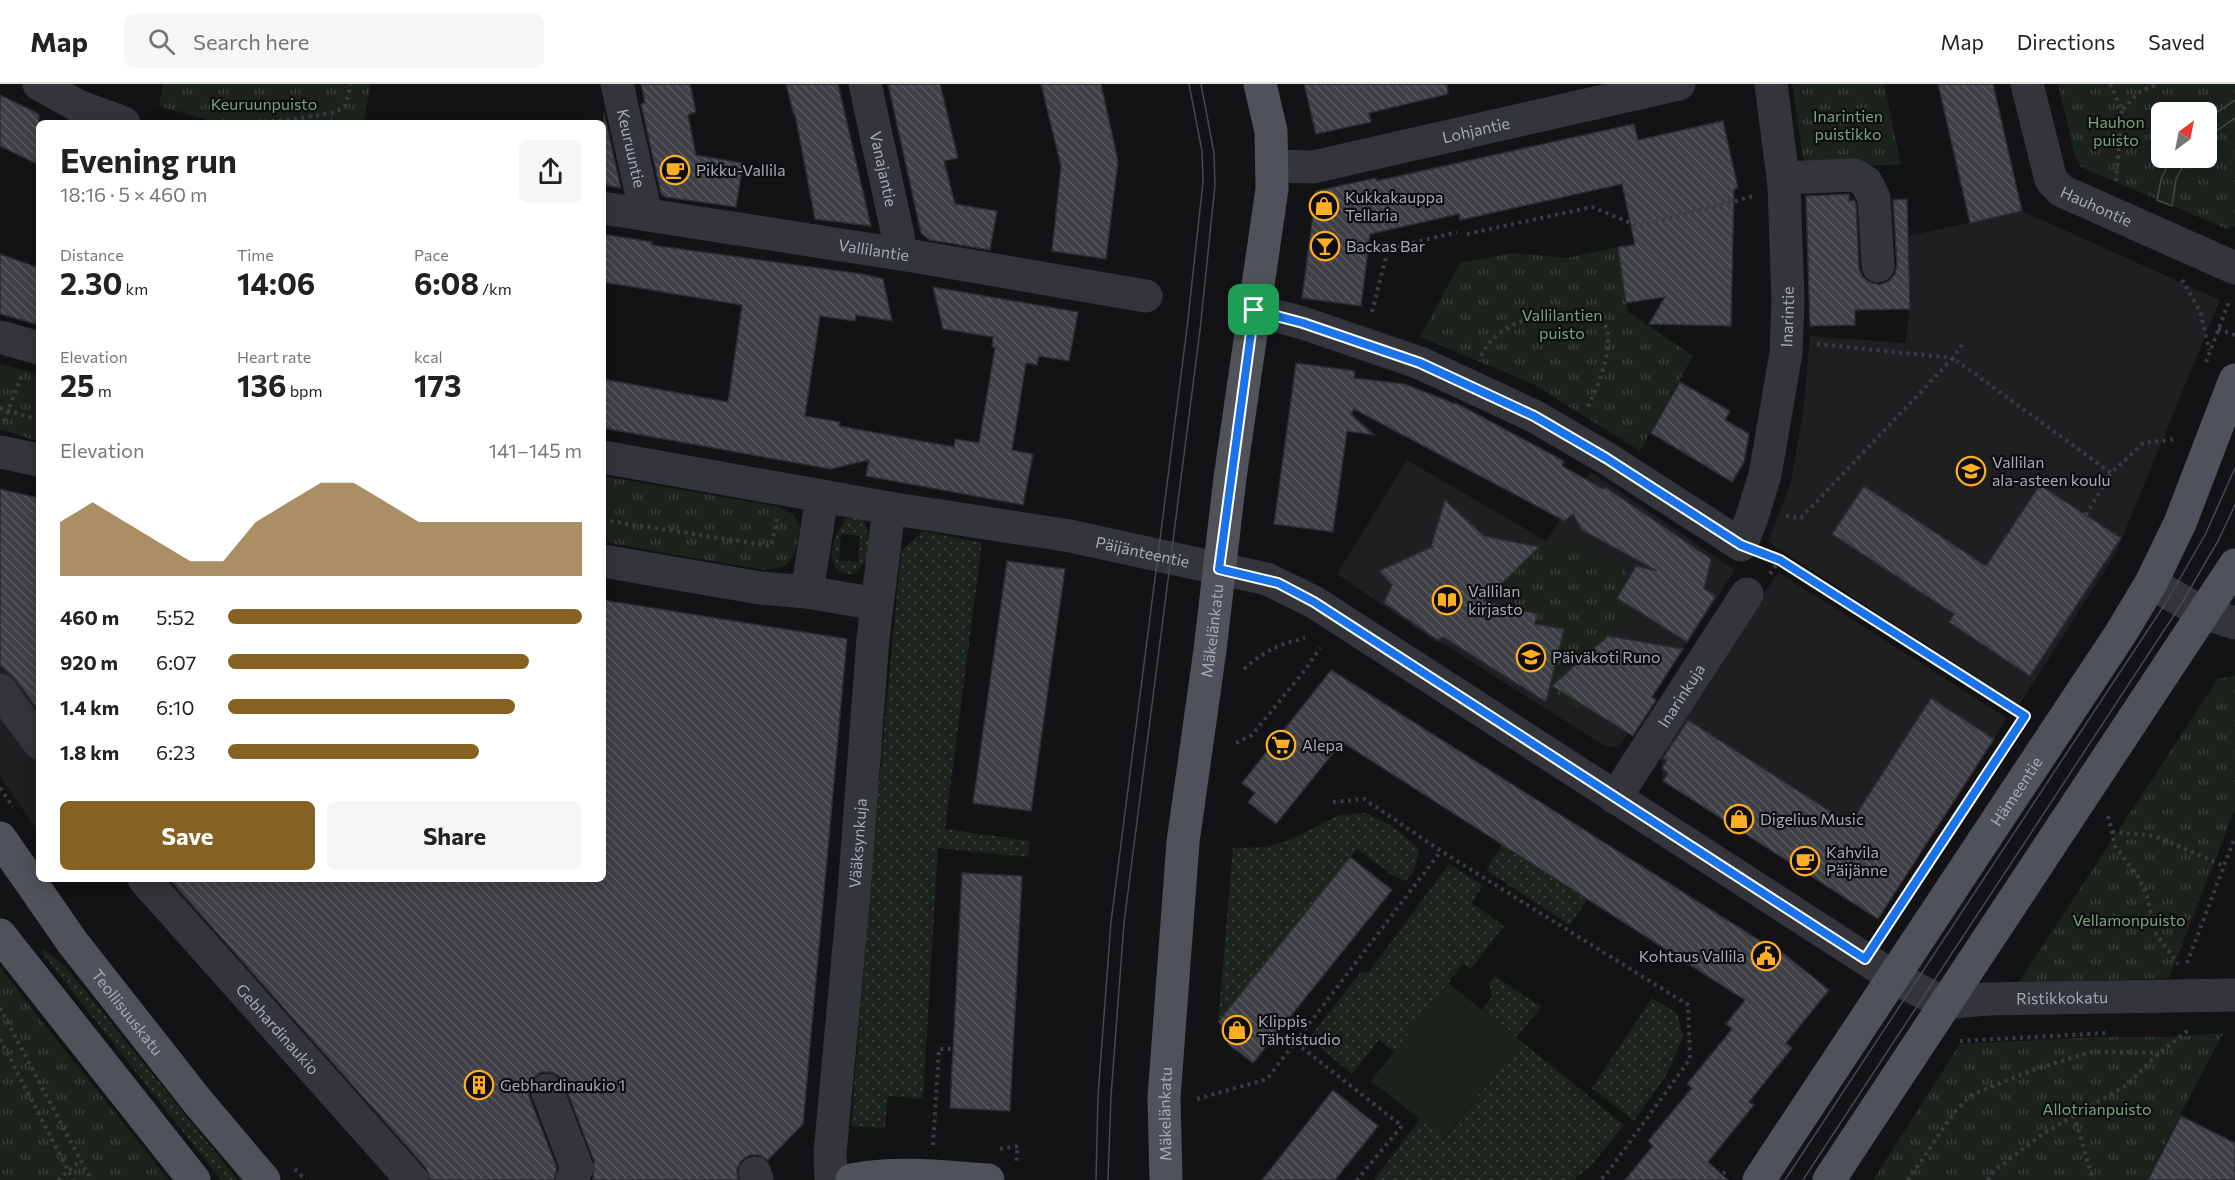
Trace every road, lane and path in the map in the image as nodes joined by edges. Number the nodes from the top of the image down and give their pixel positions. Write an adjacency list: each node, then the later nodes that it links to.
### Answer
1 (39, 84): 12 (street)
2 (351, 84): 13 (path)
3 (617, 84): 18 (street, Keuruuntie)
4 (865, 84): 21 (street, Vanajantie)
5 (1260, 84): 14 (main road, Mäkelänkatu)
6 (1678, 84): 14 (street, Lohjantie)
7 (1771, 84): 15 (street, Inarintie)
8 (2027, 84): 24 (street, Hauhontie)
9 (2110, 84): 11 (path)
10 (2157, 84): 11 (path)
11 (2122, 110): 16 (path)
12 (116, 120)
13 (290, 120)
14 (1272, 166): 26 (main road, Mäkelänkatu)
15 (1784, 182): 20 (path); 22 (street); 55 (street, Inarintie)
16 (2115, 188)
17 (606, 208): 18 (street, Vallilantie)
18 (646, 214): 21 (street, Vallilantie)
19 (1456, 232): 27 (path)
20 (1467, 234)
21 (900, 255): 25 (street, Vallilantie)
22 (1878, 266)
23 (2178, 274): 34 (path)
24 (2234, 279): 28 (path)
25 (1146, 296)
26 (1254, 310): 55 (street); 58 (main road, Mäkelänkatu)
27 (1372, 313)
28 (2218, 329): 29 (path); 34 (path)
29 (2235, 335)
30 (0, 337): 33 (street)
31 (1830, 345): 35 (path)
32 (1962, 345): 35 (path)
33 (36, 347)
34 (2210, 352): 37 (path)
35 (1953, 358): 48 (path); 53 (path)
36 (1479, 361): 42 (path)
37 (2206, 363)
38 (21, 378): 40 (path)
39 (2235, 380): 59 (main road, Hämeentie)
40 (9, 406)
41 (0, 408): 43 (path)
42 (1584, 416)
43 (36, 419)
44 (2174, 450): 48 (path)
45 (0, 452): 47 (street)
46 (606, 458): 49 (street, Päijänteentie)
47 (36, 459)
48 (2111, 473): 51 (path)
49 (822, 497): 50 (street, Päijänteentie); 60 (street)
50 (889, 508): 58 (street, Päijänteentie); 62 (street, Vääksynkuja)
51 (2086, 515)
52 (778, 517): 54 (path)
53 (1801, 518)
54 (606, 520)
55 (1741, 545): 70 (path)
56 (606, 562): 60 (street)
57 (2235, 565): 63 (main road)
58 (1219, 569): 74 (street, Päijänteentie); 114 (main road, Mäkelänkatu)
59 (2151, 583): 63 (street); 84 (main road, Hämeentie)
60 (807, 592): 62 (street)
61 (1747, 594): 74 (street, Inarinkuja)
62 (876, 604): 111 (street, Vääksynkuja)
63 (2203, 613): 64 (street); 86 (main road)
64 (2235, 623)
65 (1305, 638): 67 (path)
66 (1320, 648): 73 (path)
67 (1244, 669)
68 (0, 690): 72 (street)
69 (2031, 706): 70 (path)
70 (2025, 716): 71 (path)
71 (2018, 726)
72 (36, 739)
73 (1236, 743)
74 (1615, 798): 84 (street, Päijänteentie)
75 (1333, 802): 80 (path)
76 (2108, 815): 77 (path)
77 (2112, 832): 81 (path); 81 (path)
78 (2235, 837): 81 (path)
79 (0, 838): 108 (main road, Teollisuuskatu)
80 (1441, 850): 94 (path); 116 (path)
81 (2223, 866)
82 (147, 882): 109 (street, Gebhardinaukio)
83 (0, 935): 107 (main road)
84 (1895, 978): 86 (street); 118 (main road, Hämeentie)
85 (2235, 995): 86 (street, Ristikkokatu)
86 (1944, 1003): 119 (main road)
87 (0, 1008): 100 (path)
88 (2201, 1028): 89 (path)
89 (2190, 1029): 90 (path); 96 (path)
90 (2178, 1030)
91 (2112, 1032): 93 (path)
92 (0, 1039): 102 (path)
93 (1954, 1041)
94 (1296, 1043): 98 (path); 115 (path)
95 (953, 1049): 103 (path)
96 (2159, 1053): 99 (path); 120 (path)
97 (547, 1090): 110 (street)
98 (1196, 1100)
99 (2074, 1115): 121 (path); 122 (path)
100 (81, 1160): 102 (path); 106 (path)
101 (1732, 1160): 117 (path)
102 (69, 1171): 104 (path); 105 (path)
103 (931, 1176): 112 (main road); 113 (main road)
104 (58, 1180)
105 (73, 1180)
106 (91, 1180)
107 (194, 1180)
108 (264, 1180)
109 (412, 1180)
110 (572, 1180)
111 (831, 1180)
112 (852, 1180)
113 (988, 1180)
114 (1166, 1180)
115 (1357, 1180)
116 (1599, 1180)
117 (1719, 1180)
118 (1759, 1180)
119 (1829, 1180)
120 (1908, 1180)
121 (1988, 1180)
122 (2093, 1180)

